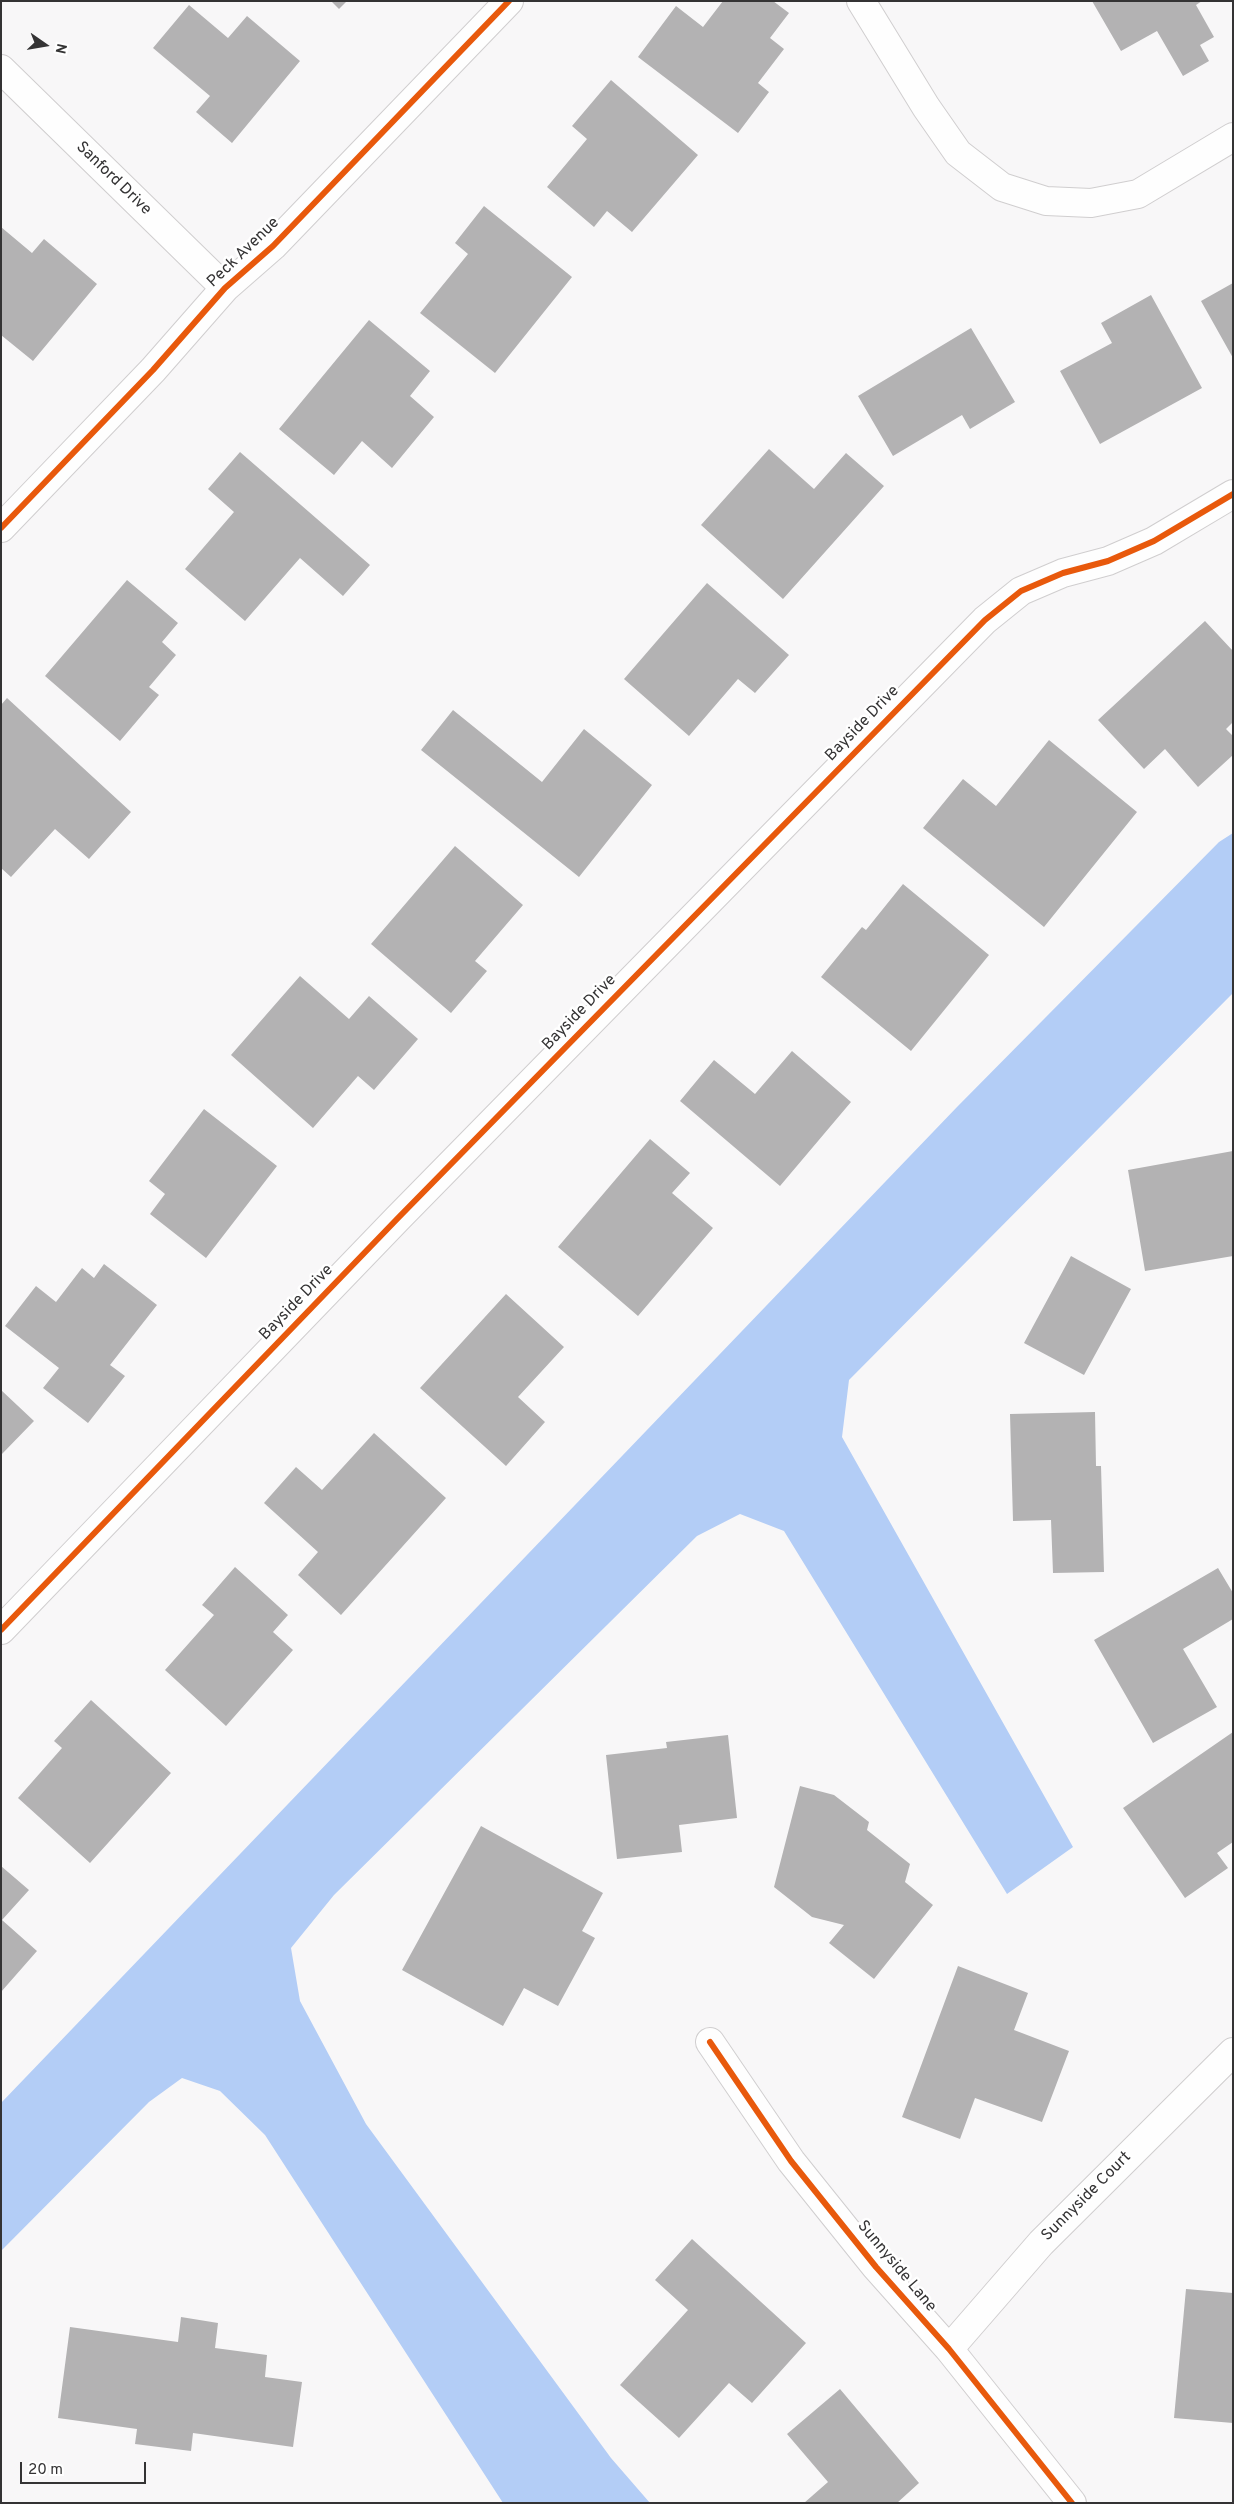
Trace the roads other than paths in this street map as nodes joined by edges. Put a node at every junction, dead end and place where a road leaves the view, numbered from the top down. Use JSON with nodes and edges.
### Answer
{"nodes":[{"id":1,"x":509,"y":1,"type":"edge"},
{"id":2,"x":861,"y":1,"type":"edge"},
{"id":3,"x":1,"y":69,"type":"edge"},
{"id":4,"x":1233,"y":137,"type":"edge"},
{"id":5,"x":225,"y":288,"type":"junction"},
{"id":6,"x":1233,"y":494,"type":"edge"},
{"id":7,"x":1,"y":528,"type":"edge"},
{"id":8,"x":1,"y":1630,"type":"edge"},
{"id":9,"x":710,"y":2042,"type":"dead end"},
{"id":10,"x":1233,"y":2052,"type":"edge"},
{"id":11,"x":949,"y":2349,"type":"junction"},
{"id":12,"x":1072,"y":2503,"type":"edge"}],
"edges":[{"from":1,"to":5,"type":"street","name":"Peck Avenue"},
{"from":2,"to":4,"type":"street"},
{"from":3,"to":5,"type":"street","name":"Sanford Drive"},
{"from":5,"to":7,"type":"street","name":"Peck Avenue"},
{"from":6,"to":8,"type":"street","name":"Bayside Drive"},
{"from":9,"to":11,"type":"street","name":"Sunnyside Lane"},
{"from":10,"to":11,"type":"street","name":"Sunnyside Court"},
{"from":11,"to":12,"type":"street","name":"Sunnyside Lane"}]}
